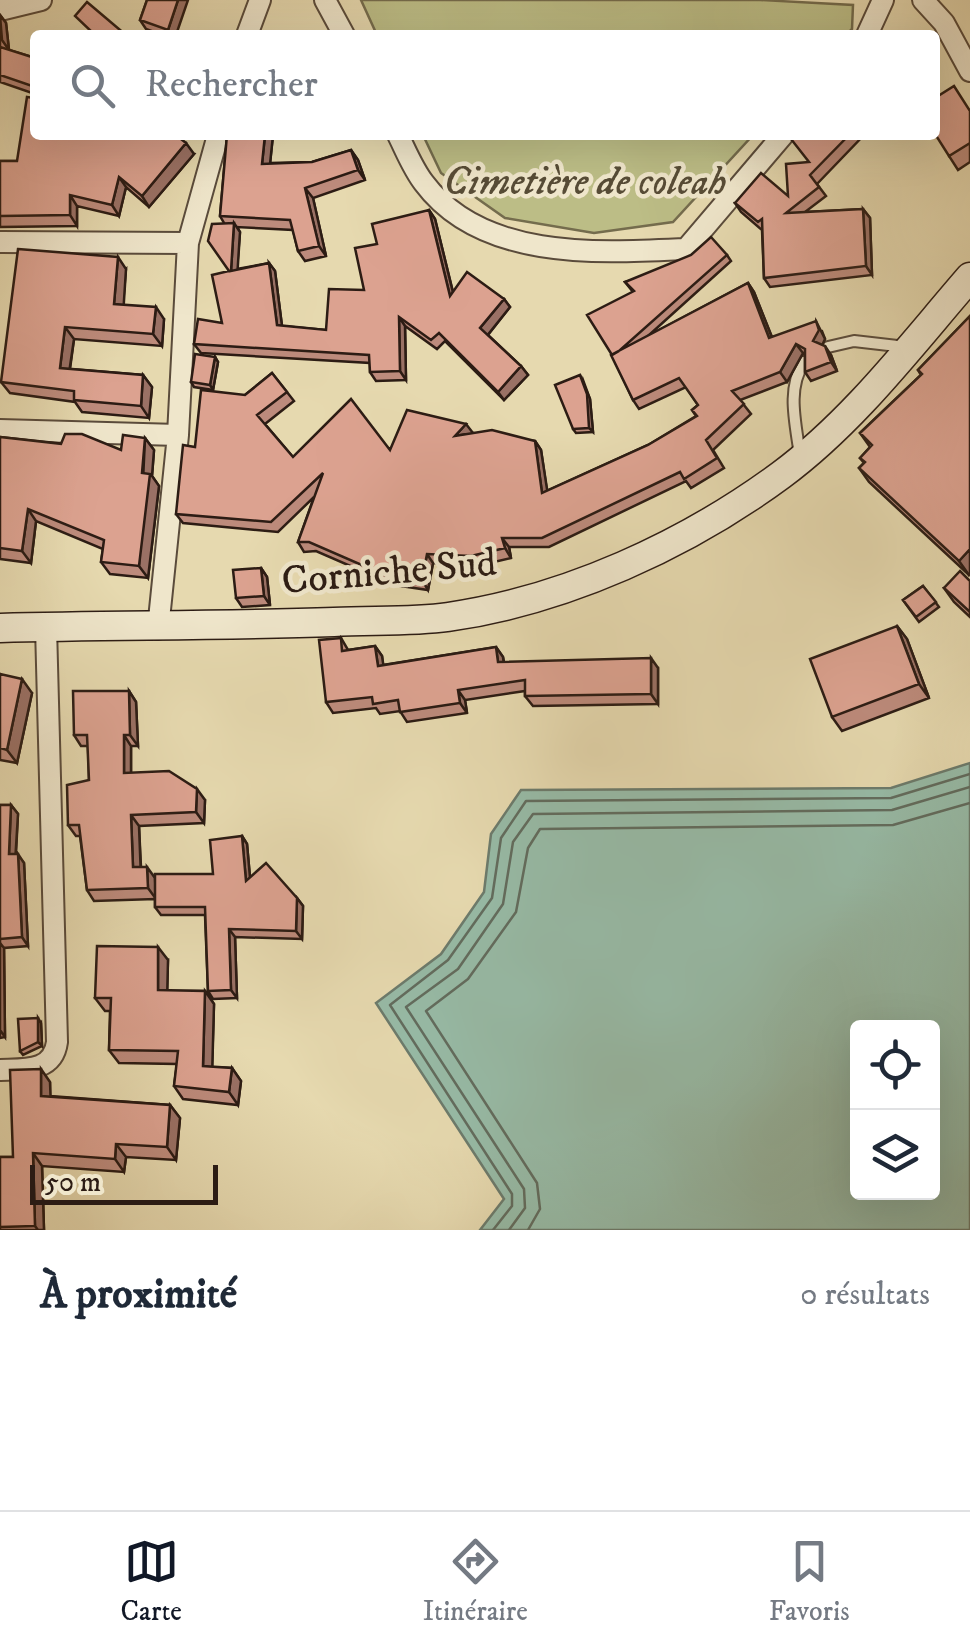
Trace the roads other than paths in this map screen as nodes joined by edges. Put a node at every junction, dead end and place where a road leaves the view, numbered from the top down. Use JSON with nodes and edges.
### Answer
{"nodes":[{"id":1,"x":41,"y":0,"type":"edge"},
{"id":2,"x":260,"y":0,"type":"edge"},
{"id":3,"x":324,"y":0,"type":"edge"},
{"id":4,"x":883,"y":0,"type":"edge"},
{"id":5,"x":923,"y":0,"type":"edge"},
{"id":6,"x":0,"y":10,"type":"edge"},
{"id":7,"x":249,"y":30,"type":"edge"},
{"id":8,"x":341,"y":30,"type":"edge"},
{"id":9,"x":869,"y":30,"type":"edge"},
{"id":10,"x":970,"y":70,"type":"edge"},
{"id":11,"x":217,"y":140,"type":"edge"},
{"id":12,"x":401,"y":140,"type":"edge"},
{"id":13,"x":779,"y":140,"type":"edge"},
{"id":14,"x":0,"y":242,"type":"edge"},
{"id":15,"x":188,"y":243,"type":"junction"},
{"id":16,"x":970,"y":277,"type":"edge"},
{"id":17,"x":828,"y":347,"type":"edge"},
{"id":18,"x":910,"y":347,"type":"junction"},
{"id":19,"x":804,"y":362,"type":"edge"},
{"id":20,"x":0,"y":430,"type":"edge"},
{"id":21,"x":178,"y":435,"type":"junction"},
{"id":22,"x":800,"y":457,"type":"junction"},
{"id":23,"x":46,"y":627,"type":"junction"},
{"id":24,"x":0,"y":628,"type":"edge"},
{"id":25,"x":158,"y":629,"type":"junction"},
{"id":26,"x":0,"y":1070,"type":"edge"}],
"edges":[{"from":1,"to":6,"type":"street"},
{"from":2,"to":7,"type":"street"},
{"from":3,"to":8,"type":"street"},
{"from":4,"to":9,"type":"street"},
{"from":5,"to":10,"type":"street"},
{"from":11,"to":15,"type":"street"},
{"from":12,"to":13,"type":"street"},
{"from":14,"to":15,"type":"street"},
{"from":15,"to":21,"type":"street"},
{"from":16,"to":18,"type":"main road","name":"Corniche Sud"},
{"from":17,"to":18,"type":"lane"},
{"from":18,"to":22,"type":"main road","name":"Corniche Sud"},
{"from":19,"to":22,"type":"lane"},
{"from":20,"to":21,"type":"street"},
{"from":21,"to":25,"type":"street"},
{"from":22,"to":25,"type":"main road","name":"Corniche Sud"},
{"from":23,"to":24,"type":"main road","name":"Corniche Sud"},
{"from":23,"to":25,"type":"main road","name":"Corniche Sud"},
{"from":23,"to":26,"type":"street"}]}
